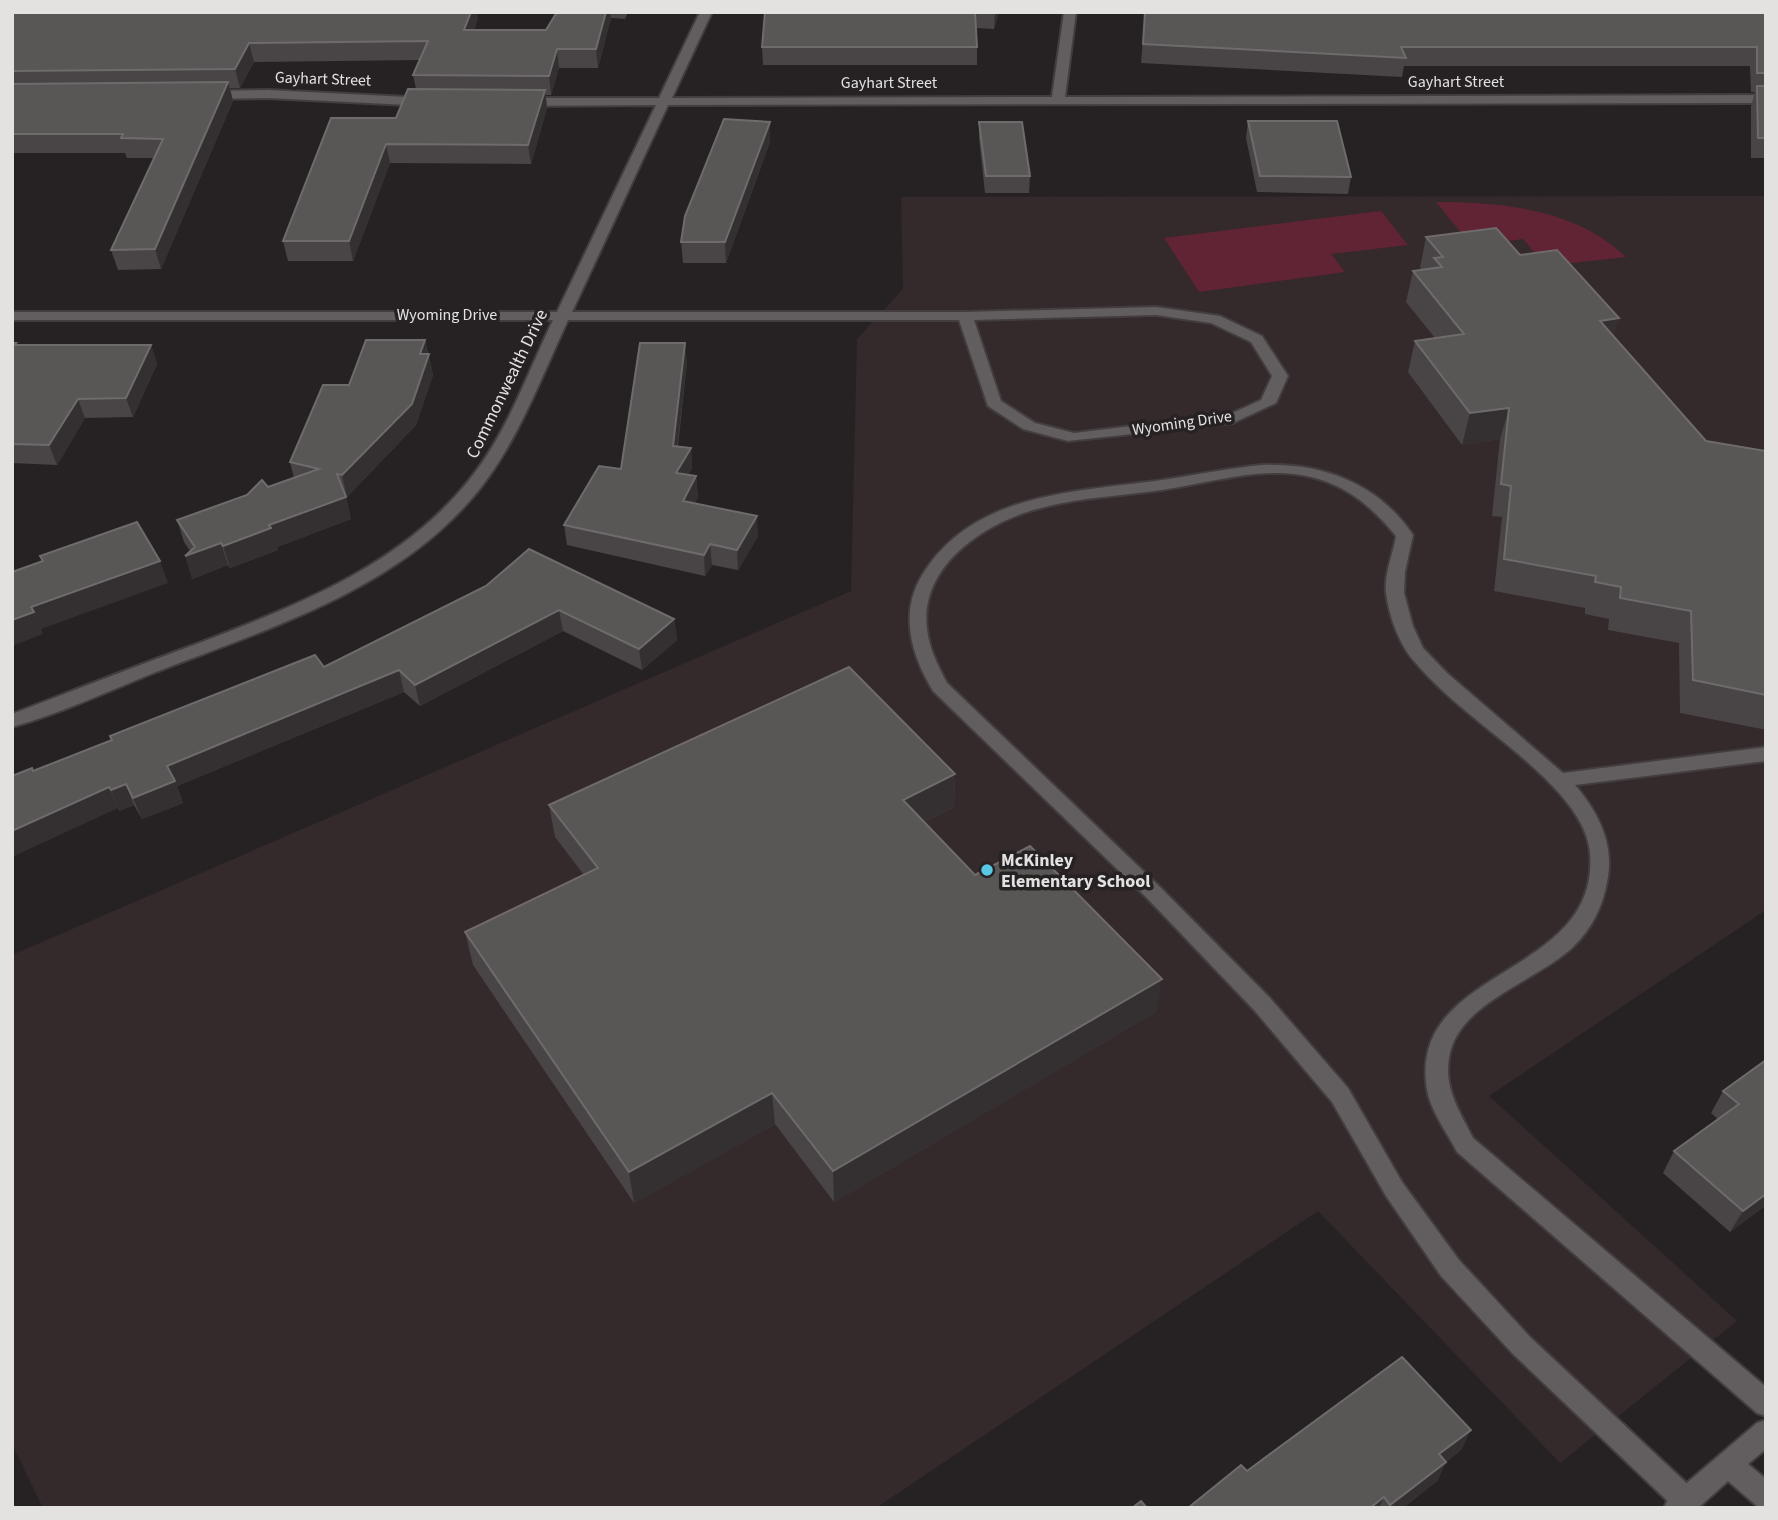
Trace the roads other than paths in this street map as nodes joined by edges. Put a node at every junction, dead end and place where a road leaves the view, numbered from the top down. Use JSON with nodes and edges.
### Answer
{"nodes":[{"id":1,"x":706,"y":12,"type":"edge"},
{"id":2,"x":1070,"y":12,"type":"edge"},
{"id":3,"x":187,"y":95,"type":"edge"},
{"id":4,"x":1766,"y":99,"type":"edge"},
{"id":5,"x":1058,"y":100,"type":"junction"},
{"id":6,"x":448,"y":102,"type":"edge"},
{"id":7,"x":503,"y":102,"type":"edge"},
{"id":8,"x":665,"y":102,"type":"junction"},
{"id":9,"x":562,"y":315,"type":"junction"},
{"id":10,"x":12,"y":316,"type":"edge"},
{"id":11,"x":965,"y":316,"type":"junction"},
{"id":12,"x":12,"y":721,"type":"edge"},
{"id":13,"x":1766,"y":754,"type":"edge"},
{"id":14,"x":1561,"y":780,"type":"junction"},
{"id":15,"x":1766,"y":1404,"type":"edge"},
{"id":16,"x":1766,"y":1432,"type":"edge"},
{"id":17,"x":1728,"y":1464,"type":"junction"},
{"id":18,"x":1766,"y":1497,"type":"edge"},
{"id":19,"x":1681,"y":1504,"type":"edge"}],
"edges":[{"from":1,"to":8,"type":"street","name":"Commonwealth Drive"},
{"from":2,"to":5,"type":"street"},
{"from":3,"to":6,"type":"street","name":"Gayhart Street"},
{"from":4,"to":5,"type":"street","name":"Gayhart Street"},
{"from":5,"to":8,"type":"street","name":"Gayhart Street"},
{"from":7,"to":8,"type":"street","name":"Gayhart Street"},
{"from":8,"to":9,"type":"street","name":"Commonwealth Drive"},
{"from":9,"to":10,"type":"street","name":"Wyoming Drive"},
{"from":9,"to":11,"type":"street","name":"Wyoming Drive"},
{"from":9,"to":12,"type":"street","name":"Commonwealth Drive"},
{"from":11,"to":11,"type":"street","name":"Wyoming Drive"},
{"from":13,"to":14,"type":"street"},
{"from":14,"to":15,"type":"street"},
{"from":14,"to":19,"type":"street"},
{"from":16,"to":17,"type":"street"},
{"from":17,"to":18,"type":"street"},
{"from":17,"to":19,"type":"street"}]}
